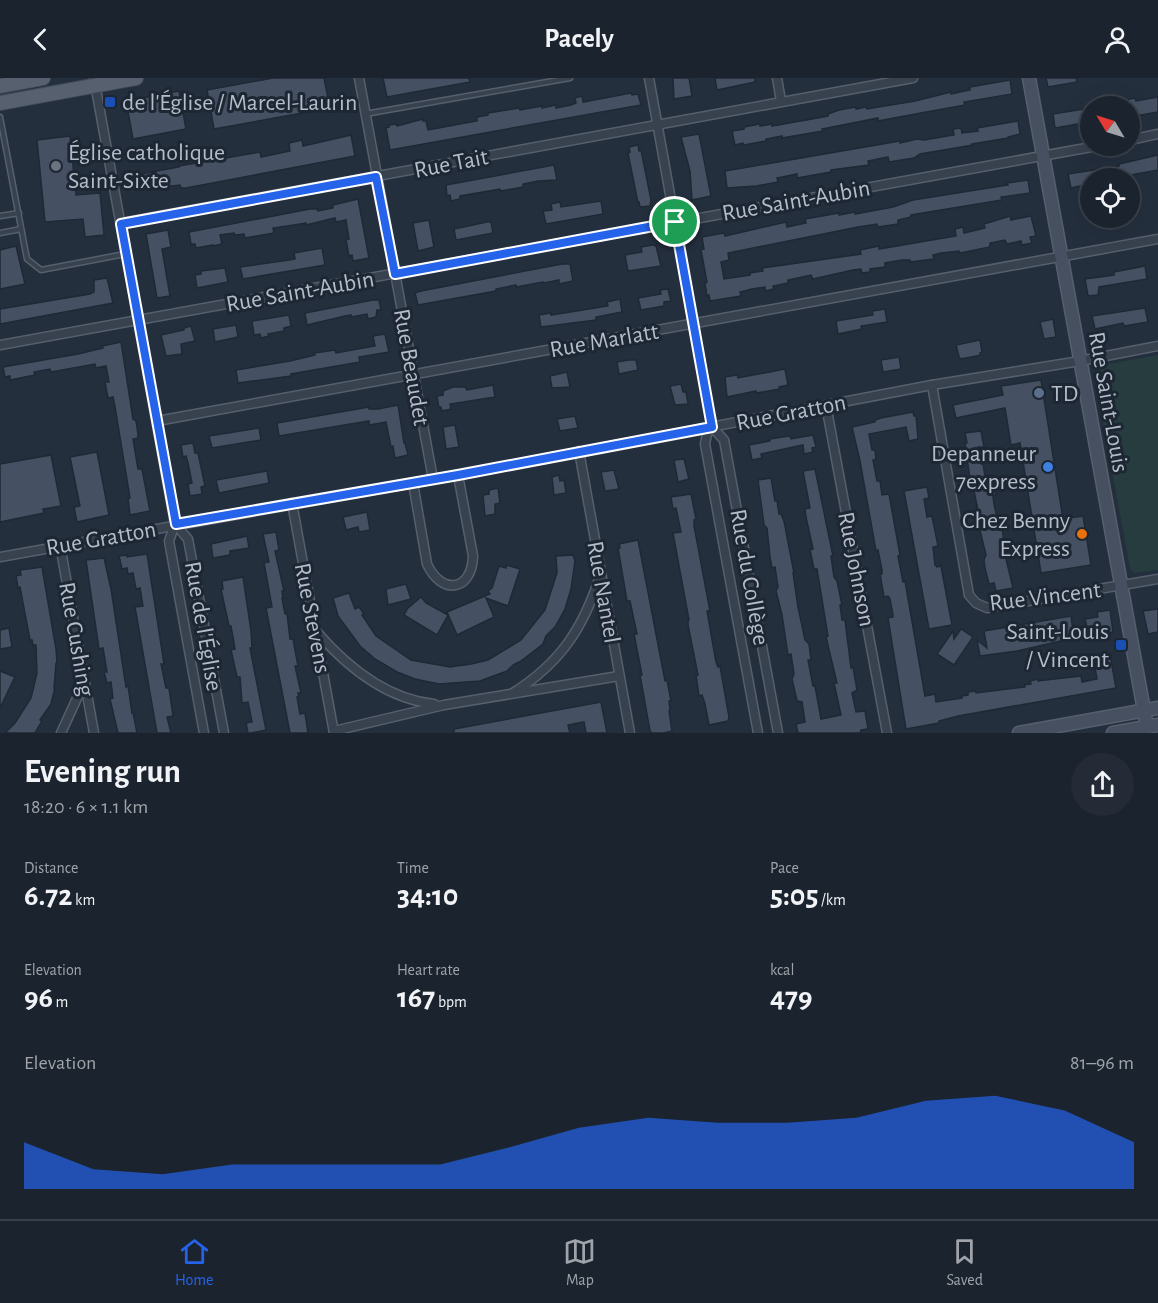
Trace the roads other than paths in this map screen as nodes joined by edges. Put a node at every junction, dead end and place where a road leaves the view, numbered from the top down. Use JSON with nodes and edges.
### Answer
{"nodes":[{"id":1,"x":43,"y":78,"type":"edge"},
{"id":2,"x":136,"y":78,"type":"edge"},
{"id":3,"x":358,"y":78,"type":"edge"},
{"id":4,"x":570,"y":78,"type":"edge"},
{"id":5,"x":649,"y":78,"type":"edge"},
{"id":6,"x":777,"y":78,"type":"edge"},
{"id":7,"x":913,"y":78,"type":"edge"},
{"id":8,"x":1029,"y":78,"type":"edge"},
{"id":9,"x":902,"y":79,"type":"edge"},
{"id":10,"x":95,"y":82,"type":"edge"},
{"id":11,"x":0,"y":86,"type":"edge"},
{"id":12,"x":781,"y":101,"type":"junction"},
{"id":13,"x":0,"y":103,"type":"edge"},
{"id":14,"x":365,"y":114,"type":"junction"},
{"id":15,"x":0,"y":117,"type":"edge"},
{"id":16,"x":657,"y":124,"type":"junction"},
{"id":17,"x":1158,"y":134,"type":"edge"},
{"id":18,"x":1140,"y":138,"type":"edge"},
{"id":19,"x":1080,"y":149,"type":"edge"},
{"id":20,"x":1043,"y":155,"type":"junction"},
{"id":21,"x":376,"y":177,"type":"junction"},
{"id":22,"x":19,"y":213,"type":"junction"},
{"id":23,"x":0,"y":216,"type":"edge"},
{"id":24,"x":675,"y":222,"type":"junction"},
{"id":25,"x":121,"y":224,"type":"junction"},
{"id":26,"x":21,"y":229,"type":"junction"},
{"id":27,"x":0,"y":233,"type":"edge"},
{"id":28,"x":1158,"y":239,"type":"edge"},
{"id":29,"x":126,"y":254,"type":"junction"},
{"id":30,"x":1062,"y":257,"type":"junction"},
{"id":31,"x":395,"y":274,"type":"junction"},
{"id":32,"x":138,"y":321,"type":"junction"},
{"id":33,"x":693,"y":324,"type":"junction"},
{"id":34,"x":0,"y":345,"type":"edge"},
{"id":35,"x":1158,"y":346,"type":"edge"},
{"id":36,"x":1080,"y":361,"type":"junction"},
{"id":37,"x":412,"y":374,"type":"junction"},
{"id":38,"x":932,"y":385,"type":"junction"},
{"id":39,"x":826,"y":405,"type":"junction"},
{"id":40,"x":157,"y":421,"type":"junction"},
{"id":41,"x":712,"y":427,"type":"junction"},
{"id":42,"x":579,"y":451,"type":"junction"},
{"id":43,"x":458,"y":475,"type":"junction"},
{"id":44,"x":432,"y":479,"type":"junction"},
{"id":45,"x":413,"y":483,"type":"junction"},
{"id":46,"x":291,"y":503,"type":"junction"},
{"id":47,"x":176,"y":524,"type":"junction"},
{"id":48,"x":60,"y":545,"type":"junction"},
{"id":49,"x":0,"y":556,"type":"edge"},
{"id":50,"x":600,"y":574,"type":"junction"},
{"id":51,"x":1158,"y":579,"type":"edge"},
{"id":52,"x":1121,"y":586,"type":"junction"},
{"id":53,"x":315,"y":631,"type":"junction"},
{"id":54,"x":619,"y":676,"type":"junction"},
{"id":55,"x":84,"y":683,"type":"junction"},
{"id":56,"x":510,"y":695,"type":"junction"},
{"id":57,"x":444,"y":705,"type":"junction"},
{"id":58,"x":1158,"y":708,"type":"edge"},
{"id":59,"x":1144,"y":710,"type":"junction"},
{"id":60,"x":1151,"y":728,"type":"edge"},
{"id":61,"x":334,"y":732,"type":"edge"},
{"id":62,"x":61,"y":733,"type":"edge"},
{"id":63,"x":94,"y":733,"type":"edge"},
{"id":64,"x":204,"y":733,"type":"edge"},
{"id":65,"x":224,"y":733,"type":"edge"},
{"id":66,"x":630,"y":733,"type":"edge"},
{"id":67,"x":758,"y":733,"type":"edge"},
{"id":68,"x":778,"y":733,"type":"edge"},
{"id":69,"x":887,"y":733,"type":"edge"},
{"id":70,"x":1019,"y":733,"type":"edge"},
{"id":71,"x":1113,"y":733,"type":"edge"}],
"edges":[{"from":1,"to":11,"type":"main road"},
{"from":2,"to":10,"type":"main road"},
{"from":3,"to":14,"type":"street","name":"Rue Beaudet"},
{"from":4,"to":14,"type":"lane"},
{"from":5,"to":16,"type":"street","name":"Rue du Collège"},
{"from":6,"to":12,"type":"street"},
{"from":7,"to":9,"type":"street","name":"Rue Tait"},
{"from":8,"to":20,"type":"street","name":"Rue Saint-Louis"},
{"from":9,"to":12,"type":"street","name":"Rue Tait"},
{"from":10,"to":13,"type":"main road"},
{"from":10,"to":25,"type":"street","name":"Rue de l'Église"},
{"from":12,"to":16,"type":"street","name":"Rue Tait"},
{"from":14,"to":21,"type":"street","name":"Rue Beaudet"},
{"from":15,"to":22,"type":"lane"},
{"from":16,"to":21,"type":"street","name":"Rue Tait"},
{"from":16,"to":24,"type":"street","name":"Rue du Collège"},
{"from":17,"to":18,"type":"street"},
{"from":19,"to":20,"type":"street","name":"Rue Saint-Aubin"},
{"from":20,"to":24,"type":"street","name":"Rue Saint-Aubin"},
{"from":20,"to":30,"type":"street","name":"Rue Saint-Louis"},
{"from":21,"to":25,"type":"street","name":"Rue Tait"},
{"from":21,"to":31,"type":"street","name":"Rue Beaudet"},
{"from":22,"to":23,"type":"lane"},
{"from":22,"to":26,"type":"lane"},
{"from":24,"to":31,"type":"street","name":"Rue Saint-Aubin"},
{"from":24,"to":33,"type":"street","name":"Rue du Collège"},
{"from":25,"to":29,"type":"street","name":"Rue de l'Église"},
{"from":26,"to":27,"type":"lane"},
{"from":26,"to":29,"type":"lane"},
{"from":28,"to":30,"type":"street","name":"Rue Marlatt"},
{"from":29,"to":32,"type":"street","name":"Rue de l'Église"},
{"from":30,"to":33,"type":"street","name":"Rue Marlatt"},
{"from":30,"to":36,"type":"street","name":"Rue Saint-Louis"},
{"from":31,"to":32,"type":"street","name":"Rue Saint-Aubin"},
{"from":31,"to":37,"type":"street","name":"Rue Beaudet"},
{"from":32,"to":34,"type":"street","name":"Rue Saint-Aubin"},
{"from":32,"to":40,"type":"street","name":"Rue de l'Église"},
{"from":33,"to":37,"type":"street","name":"Rue Marlatt"},
{"from":33,"to":41,"type":"street","name":"Rue du Collège"},
{"from":35,"to":36,"type":"street","name":"Rue Gratton"},
{"from":36,"to":38,"type":"street","name":"Rue Gratton"},
{"from":36,"to":52,"type":"street","name":"Rue Saint-Louis"},
{"from":37,"to":40,"type":"street","name":"Rue Marlatt"},
{"from":37,"to":44,"type":"street","name":"Rue Beaudet"},
{"from":38,"to":39,"type":"street","name":"Rue Gratton"},
{"from":38,"to":52,"type":"street","name":"Rue Vincent"},
{"from":39,"to":41,"type":"street","name":"Rue Gratton"},
{"from":39,"to":69,"type":"street","name":"Rue Johnson"},
{"from":40,"to":47,"type":"street","name":"Rue de l'Église"},
{"from":41,"to":42,"type":"street","name":"Rue Gratton"},
{"from":41,"to":67,"type":"street","name":"Rue du Collège"},
{"from":41,"to":68,"type":"street","name":"Rue du Collège"},
{"from":42,"to":43,"type":"street","name":"Rue Gratton"},
{"from":42,"to":50,"type":"street","name":"Rue Nantel"},
{"from":43,"to":44,"type":"street","name":"Rue Gratton"},
{"from":43,"to":45,"type":"street"},
{"from":44,"to":45,"type":"street","name":"Rue Gratton"},
{"from":45,"to":46,"type":"street","name":"Rue Gratton"},
{"from":46,"to":47,"type":"street","name":"Rue Gratton"},
{"from":46,"to":53,"type":"street","name":"Rue Stevens"},
{"from":47,"to":48,"type":"street","name":"Rue Gratton"},
{"from":47,"to":64,"type":"street","name":"Rue de l'Église"},
{"from":47,"to":65,"type":"street","name":"Rue de l'Église"},
{"from":48,"to":49,"type":"street","name":"Rue Gratton"},
{"from":48,"to":55,"type":"street","name":"Rue Cushing"},
{"from":50,"to":54,"type":"street","name":"Rue Nantel"},
{"from":50,"to":56,"type":"street"},
{"from":51,"to":52,"type":"street","name":"Rue Vincent"},
{"from":52,"to":59,"type":"street","name":"Rue Saint-Louis"},
{"from":53,"to":57,"type":"street"},
{"from":53,"to":61,"type":"street","name":"Rue Stevens"},
{"from":54,"to":56,"type":"street"},
{"from":54,"to":66,"type":"street","name":"Rue Nantel"},
{"from":55,"to":62,"type":"street"},
{"from":55,"to":63,"type":"street","name":"Rue Cushing"},
{"from":56,"to":57,"type":"street"},
{"from":57,"to":61,"type":"street"},
{"from":58,"to":59,"type":"street"},
{"from":59,"to":60,"type":"street","name":"Rue Saint-Louis"},
{"from":59,"to":70,"type":"street"},
{"from":60,"to":71,"type":"street"}]}
